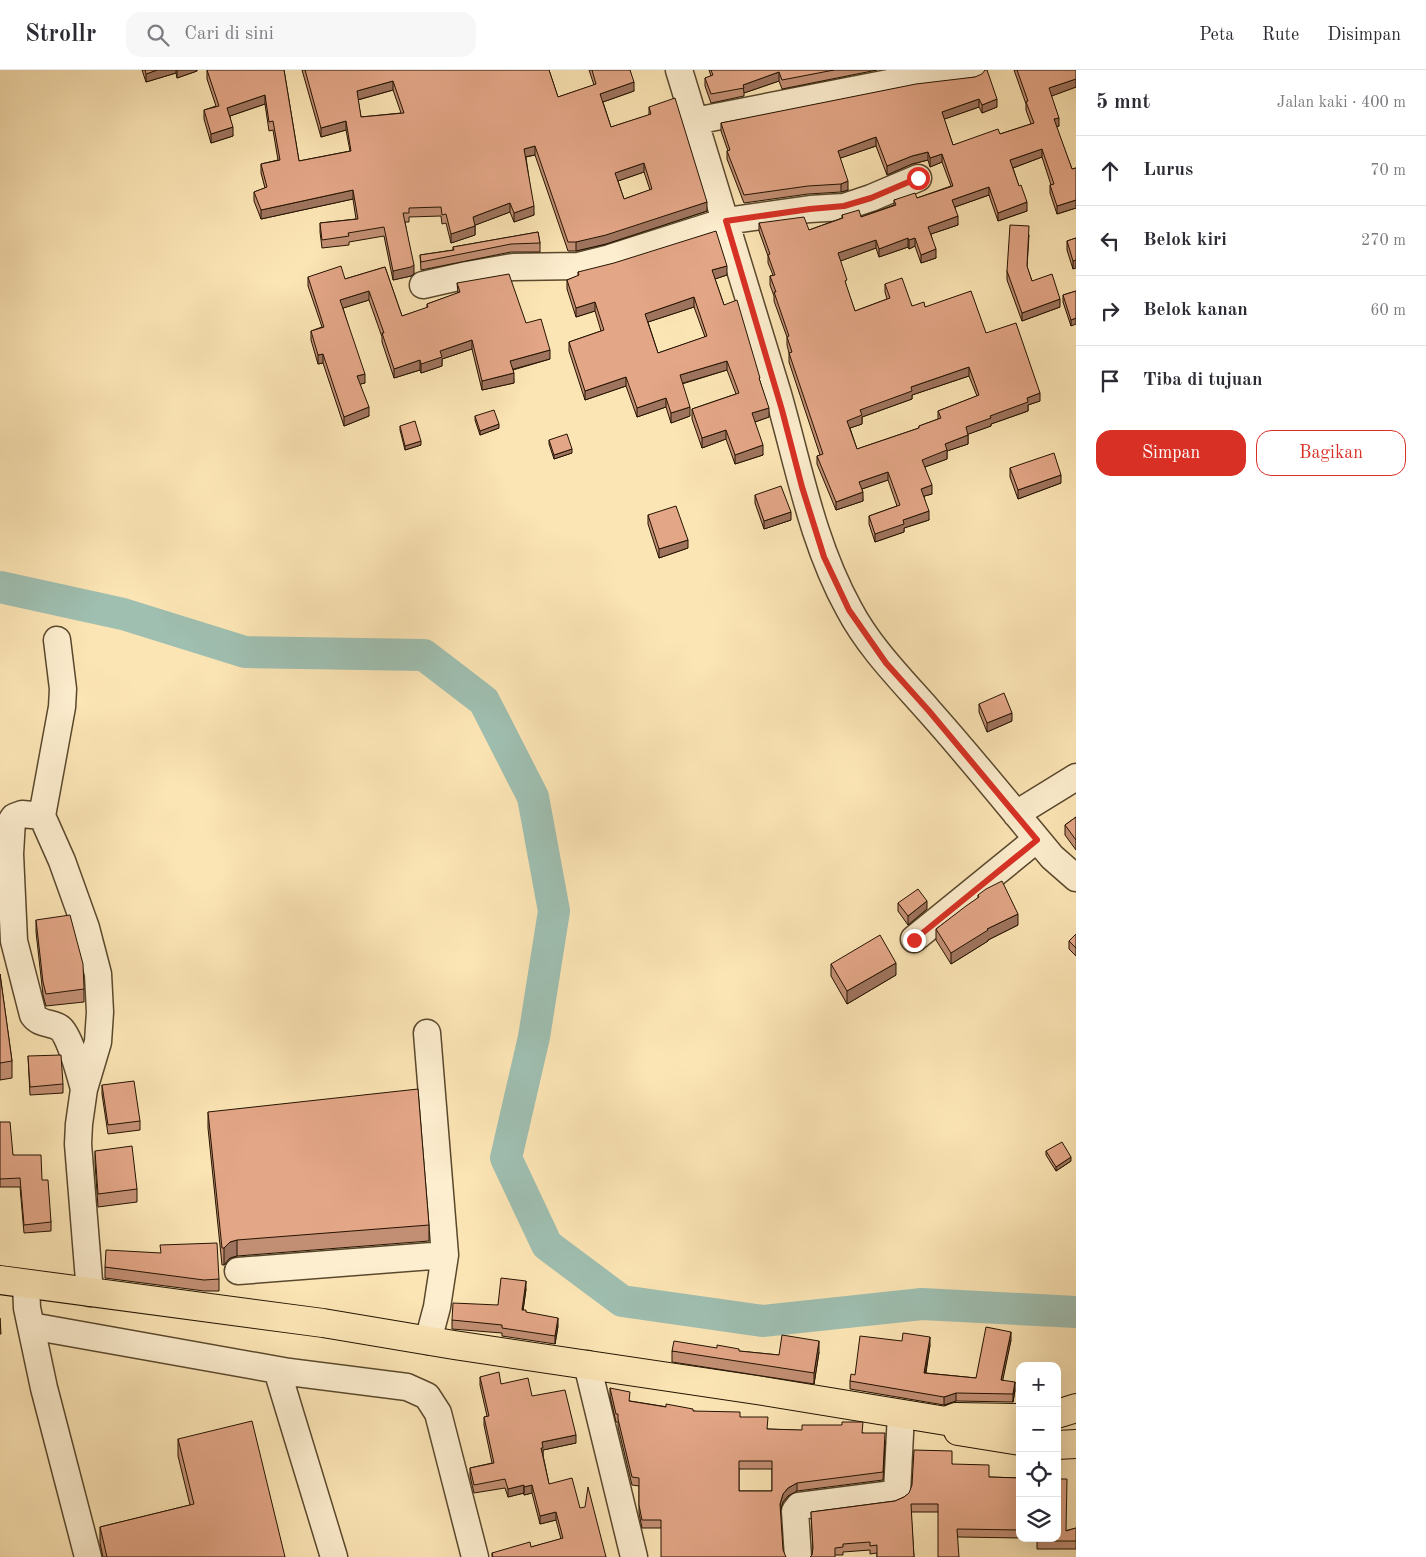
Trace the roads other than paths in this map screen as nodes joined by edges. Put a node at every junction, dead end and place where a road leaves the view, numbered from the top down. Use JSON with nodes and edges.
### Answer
{"nodes":[{"id":1,"x":679,"y":70,"type":"edge"},
{"id":2,"x":973,"y":70,"type":"edge"},
{"id":3,"x":695,"y":121,"type":"junction"},
{"id":4,"x":918,"y":178,"type":"dead end"},
{"id":5,"x":726,"y":221,"type":"junction"},
{"id":6,"x":423,"y":285,"type":"dead end"},
{"id":7,"x":57,"y":640,"type":"dead end"},
{"id":8,"x":1076,"y":777,"type":"edge"},
{"id":9,"x":1016,"y":814,"type":"junction"},
{"id":10,"x":42,"y":816,"type":"junction"},
{"id":11,"x":1037,"y":840,"type":"junction"},
{"id":12,"x":1076,"y":878,"type":"edge"},
{"id":13,"x":914,"y":940,"type":"dead end"},
{"id":14,"x":427,"y":1033,"type":"dead end"},
{"id":15,"x":84,"y":1090,"type":"junction"},
{"id":16,"x":445,"y":1254,"type":"junction"},
{"id":17,"x":238,"y":1272,"type":"dead end"},
{"id":18,"x":13,"y":1282,"type":"edge"},
{"id":19,"x":90,"y":1293,"type":"junction"},
{"id":20,"x":31,"y":1326,"type":"junction"},
{"id":21,"x":428,"y":1341,"type":"junction"},
{"id":22,"x":587,"y":1364,"type":"junction"},
{"id":23,"x":276,"y":1370,"type":"junction"},
{"id":24,"x":1076,"y":1408,"type":"edge"},
{"id":25,"x":1061,"y":1413,"type":"edge"},
{"id":26,"x":901,"y":1414,"type":"junction"},
{"id":27,"x":1016,"y":1418,"type":"edge"},
{"id":28,"x":946,"y":1422,"type":"junction"},
{"id":29,"x":1016,"y":1440,"type":"edge"},
{"id":30,"x":1076,"y":1444,"type":"edge"},
{"id":31,"x":1061,"y":1445,"type":"edge"},
{"id":32,"x":88,"y":1557,"type":"edge"},
{"id":33,"x":334,"y":1557,"type":"edge"},
{"id":34,"x":475,"y":1557,"type":"edge"},
{"id":35,"x":634,"y":1557,"type":"edge"},
{"id":36,"x":798,"y":1557,"type":"edge"}],
"edges":[{"from":1,"to":3,"type":"street"},
{"from":2,"to":3,"type":"street"},
{"from":3,"to":5,"type":"street"},
{"from":4,"to":5,"type":"street"},
{"from":5,"to":6,"type":"street"},
{"from":5,"to":9,"type":"street"},
{"from":7,"to":10,"type":"street"},
{"from":8,"to":9,"type":"street"},
{"from":9,"to":11,"type":"street"},
{"from":10,"to":15,"type":"street"},
{"from":10,"to":15,"type":"street"},
{"from":11,"to":12,"type":"street"},
{"from":11,"to":13,"type":"street"},
{"from":14,"to":16,"type":"street"},
{"from":15,"to":19,"type":"street"},
{"from":16,"to":17,"type":"street"},
{"from":16,"to":21,"type":"street"},
{"from":18,"to":19,"type":"highway"},
{"from":18,"to":20,"type":"street"},
{"from":19,"to":21,"type":"highway"},
{"from":20,"to":23,"type":"street"},
{"from":20,"to":32,"type":"street"},
{"from":21,"to":22,"type":"highway"},
{"from":22,"to":26,"type":"highway"},
{"from":22,"to":35,"type":"street"},
{"from":23,"to":33,"type":"street"},
{"from":23,"to":34,"type":"street"},
{"from":24,"to":25,"type":"highway"},
{"from":26,"to":28,"type":"highway"},
{"from":26,"to":36,"type":"street"},
{"from":27,"to":28,"type":"highway"},
{"from":28,"to":29,"type":"highway"},
{"from":30,"to":31,"type":"highway"}]}
